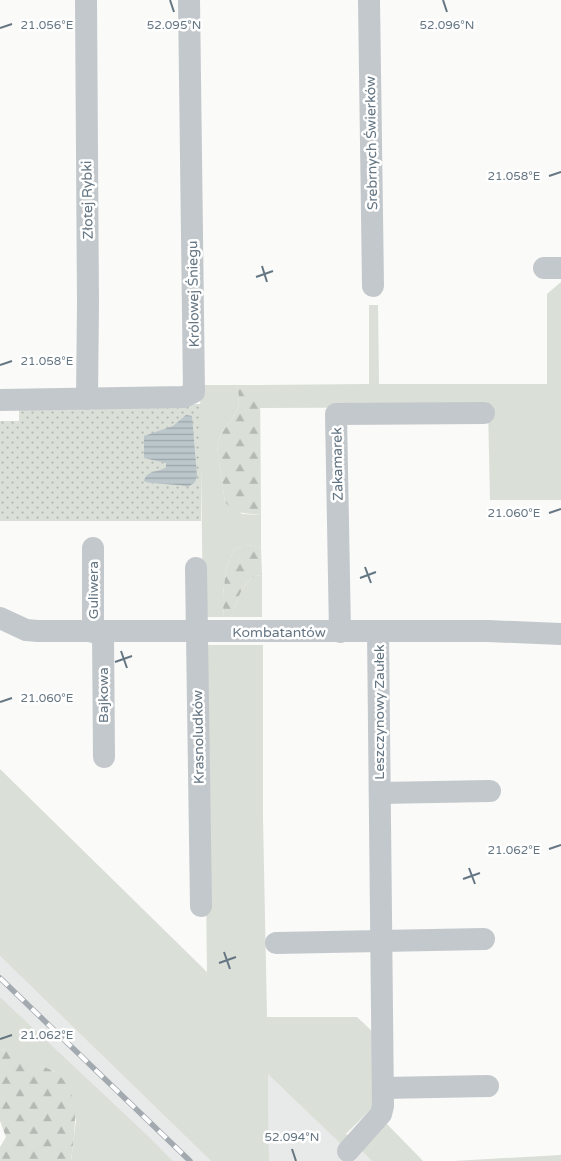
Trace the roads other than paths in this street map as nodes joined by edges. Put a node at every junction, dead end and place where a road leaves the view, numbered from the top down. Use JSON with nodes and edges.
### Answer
{"nodes":[{"id":1,"x":86,"y":0,"type":"edge"},
{"id":2,"x":189,"y":0,"type":"edge"},
{"id":3,"x":369,"y":0,"type":"edge"},
{"id":4,"x":373,"y":286,"type":"dead end"},
{"id":5,"x":87,"y":399,"type":"junction"},
{"id":6,"x":0,"y":400,"type":"edge"},
{"id":7,"x":484,"y":413,"type":"dead end"},
{"id":8,"x":93,"y":548,"type":"dead end"},
{"id":9,"x":196,"y":568,"type":"dead end"},
{"id":10,"x":0,"y":618,"type":"edge"},
{"id":11,"x":98,"y":632,"type":"junction"},
{"id":12,"x":197,"y":632,"type":"junction"},
{"id":13,"x":340,"y":632,"type":"junction"},
{"id":14,"x":378,"y":632,"type":"junction"},
{"id":15,"x":561,"y":634,"type":"edge"},
{"id":16,"x":104,"y":757,"type":"dead end"},
{"id":17,"x":490,"y":791,"type":"dead end"},
{"id":18,"x":380,"y":793,"type":"junction"},
{"id":19,"x":201,"y":906,"type":"dead end"},
{"id":20,"x":484,"y":939,"type":"dead end"},
{"id":21,"x":381,"y":941,"type":"junction"},
{"id":22,"x":276,"y":943,"type":"dead end"},
{"id":23,"x":488,"y":1086,"type":"dead end"},
{"id":24,"x":383,"y":1088,"type":"junction"},
{"id":25,"x":348,"y":1151,"type":"dead end"}],
"edges":[{"from":1,"to":5,"type":"street","name":"Złotej Rybki"},
{"from":2,"to":5,"type":"street","name":"Królowej Śniegu"},
{"from":3,"to":4,"type":"street","name":"Srebrnych Świerków"},
{"from":5,"to":6,"type":"street","name":"Królowej Śniegu"},
{"from":7,"to":13,"type":"street","name":"Zakamarek"},
{"from":8,"to":11,"type":"street","name":"Guliwera"},
{"from":9,"to":12,"type":"street","name":"Krasnoludków"},
{"from":10,"to":11,"type":"street","name":"Kombatantów"},
{"from":11,"to":12,"type":"street","name":"Kombatantów"},
{"from":11,"to":16,"type":"street","name":"Bajkowa"},
{"from":12,"to":13,"type":"street","name":"Kombatantów"},
{"from":12,"to":19,"type":"street","name":"Krasnoludków"},
{"from":13,"to":14,"type":"street","name":"Kombatantów"},
{"from":14,"to":15,"type":"street","name":"Kombatantów"},
{"from":14,"to":18,"type":"street","name":"Leszczynowy Zaułek"},
{"from":17,"to":18,"type":"street","name":"Leszczynowy Zaułek"},
{"from":18,"to":21,"type":"street","name":"Leszczynowy Zaułek"},
{"from":20,"to":21,"type":"street"},
{"from":21,"to":22,"type":"street"},
{"from":21,"to":24,"type":"street","name":"Leszczynowy Zaułek"},
{"from":23,"to":24,"type":"street"},
{"from":24,"to":25,"type":"street","name":"Leszczynowy Zaułek"}]}
